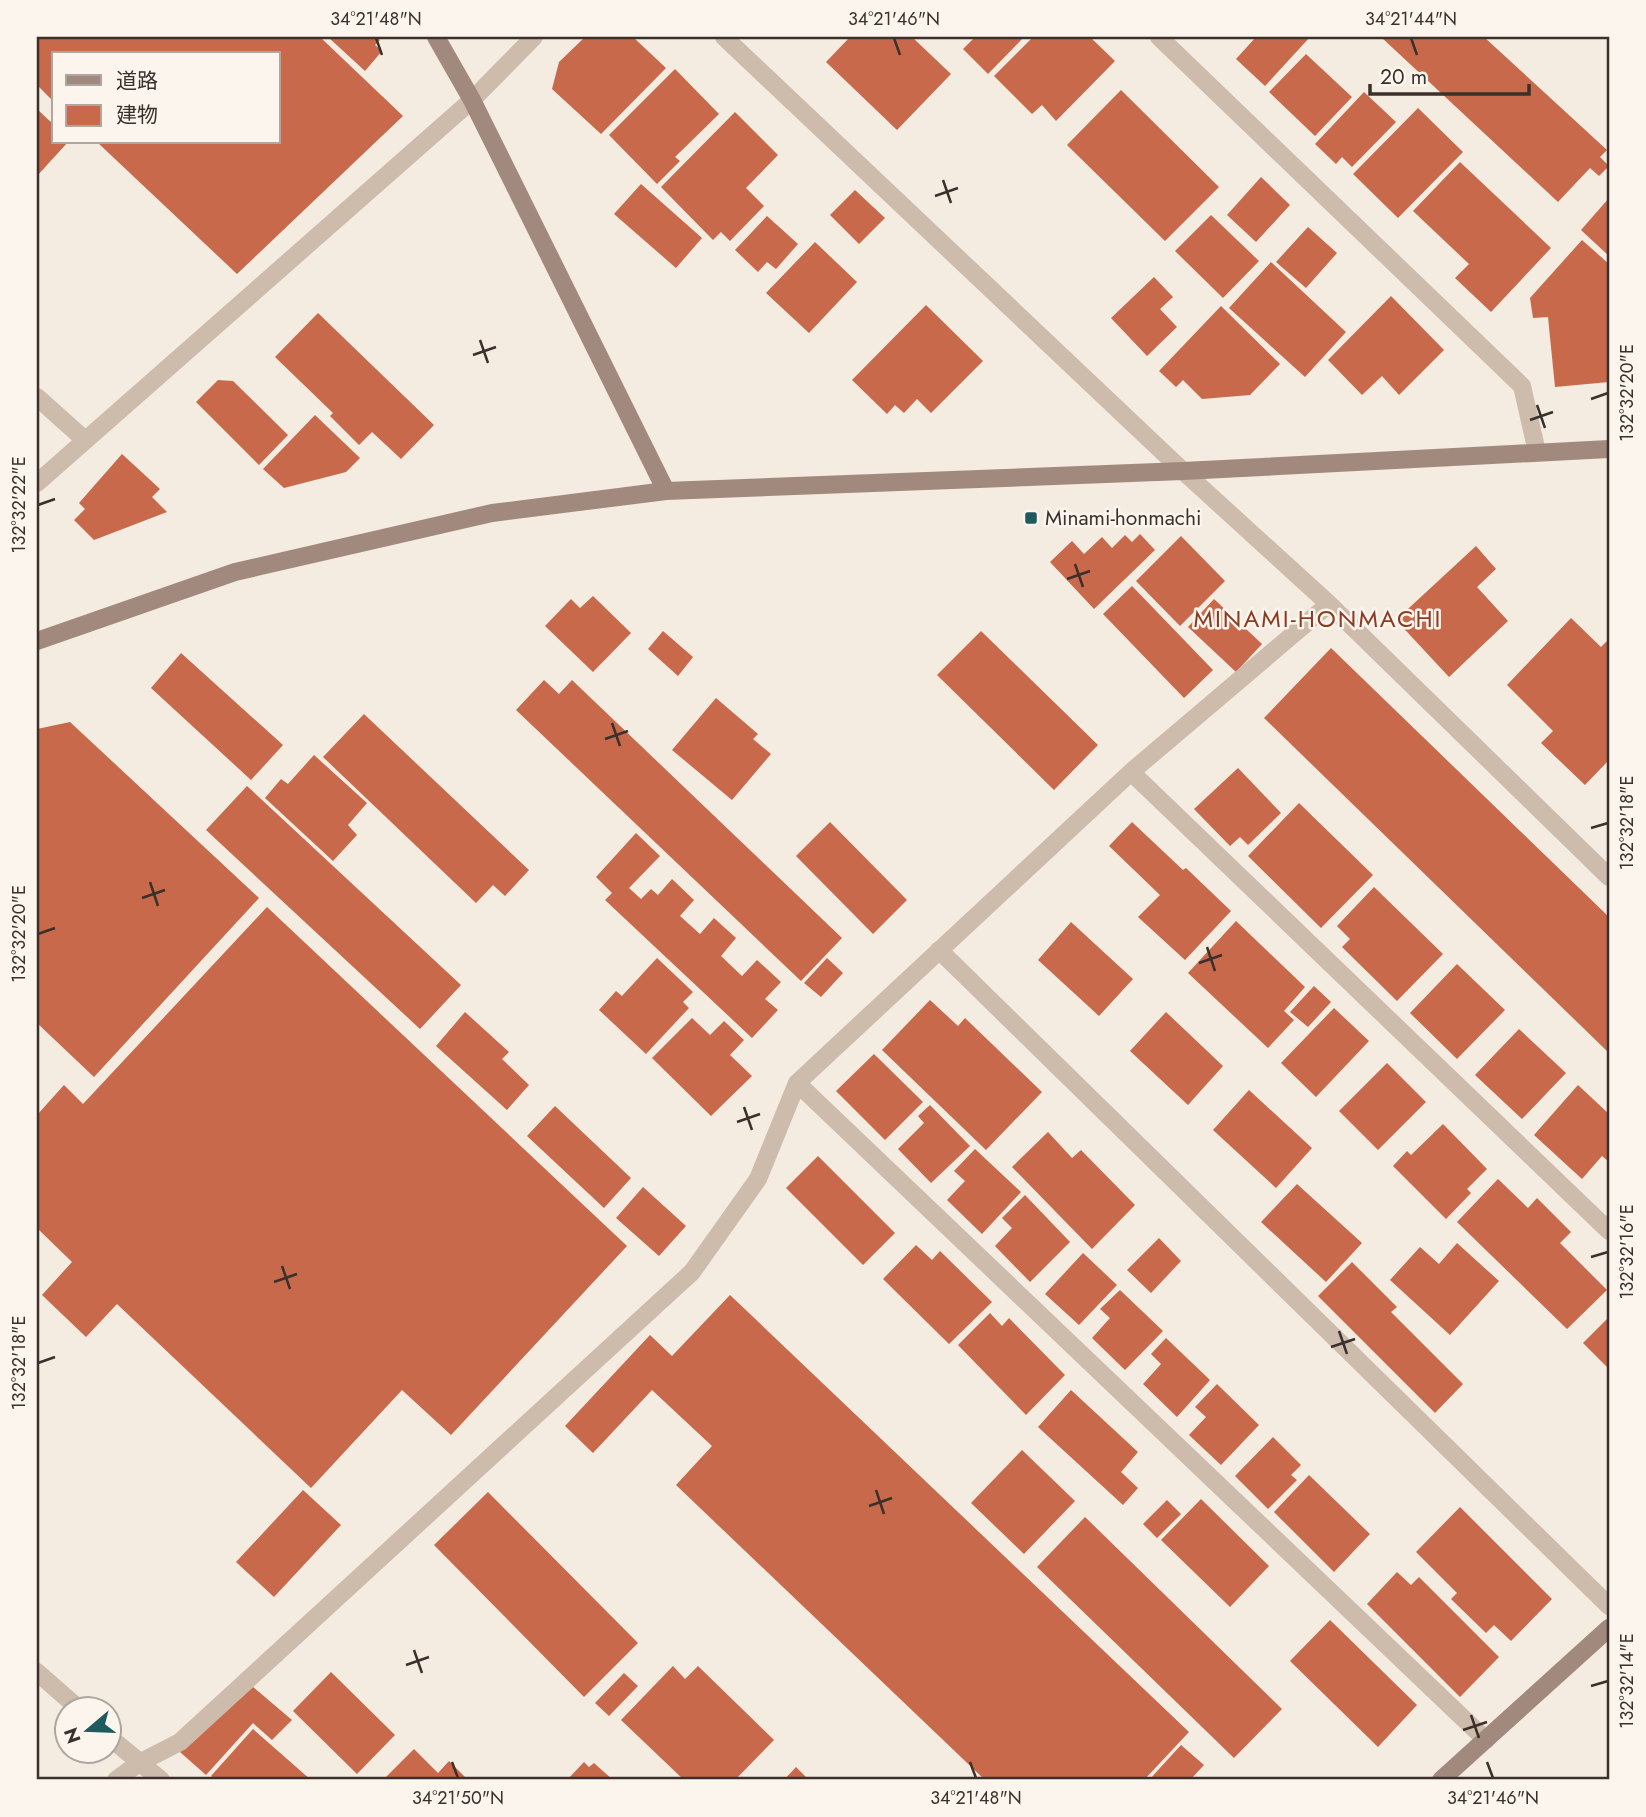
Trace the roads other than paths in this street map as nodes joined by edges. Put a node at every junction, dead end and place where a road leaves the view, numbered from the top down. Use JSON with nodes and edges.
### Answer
{"nodes":[{"id":1,"x":436,"y":37,"type":"edge"},
{"id":2,"x":534,"y":37,"type":"edge"},
{"id":3,"x":724,"y":37,"type":"edge"},
{"id":4,"x":1158,"y":37,"type":"edge"},
{"id":5,"x":472,"y":100,"type":"junction"},
{"id":6,"x":37,"y":397,"type":"edge"},
{"id":7,"x":85,"y":440,"type":"junction"},
{"id":8,"x":1609,"y":449,"type":"edge"},
{"id":9,"x":1537,"y":452,"type":"junction"},
{"id":10,"x":1183,"y":471,"type":"junction"},
{"id":11,"x":37,"y":483,"type":"edge"},
{"id":12,"x":666,"y":491,"type":"junction"},
{"id":13,"x":1329,"y":604,"type":"junction"},
{"id":14,"x":37,"y":640,"type":"edge"},
{"id":15,"x":1130,"y":772,"type":"junction"},
{"id":16,"x":1609,"y":877,"type":"edge"},
{"id":17,"x":939,"y":950,"type":"junction"},
{"id":18,"x":797,"y":1083,"type":"junction"},
{"id":19,"x":1609,"y":1231,"type":"edge"},
{"id":20,"x":1609,"y":1606,"type":"edge"},
{"id":21,"x":1609,"y":1628,"type":"edge"},
{"id":22,"x":37,"y":1672,"type":"edge"},
{"id":23,"x":61,"y":1694,"type":"edge"},
{"id":24,"x":1486,"y":1740,"type":"junction"},
{"id":25,"x":122,"y":1748,"type":"edge"},
{"id":26,"x":139,"y":1763,"type":"junction"},
{"id":27,"x":116,"y":1780,"type":"edge"},
{"id":28,"x":161,"y":1780,"type":"edge"},
{"id":29,"x":1441,"y":1780,"type":"edge"}],
"edges":[{"from":1,"to":5,"type":"street"},
{"from":2,"to":5,"type":"street"},
{"from":3,"to":10,"type":"street"},
{"from":4,"to":9,"type":"street"},
{"from":5,"to":7,"type":"street"},
{"from":5,"to":12,"type":"street"},
{"from":6,"to":7,"type":"street"},
{"from":7,"to":11,"type":"street"},
{"from":8,"to":9,"type":"street"},
{"from":9,"to":10,"type":"street"},
{"from":10,"to":12,"type":"street"},
{"from":10,"to":13,"type":"street"},
{"from":12,"to":14,"type":"street"},
{"from":13,"to":15,"type":"street"},
{"from":13,"to":16,"type":"street"},
{"from":15,"to":17,"type":"street"},
{"from":15,"to":19,"type":"street"},
{"from":17,"to":18,"type":"street"},
{"from":17,"to":20,"type":"street"},
{"from":18,"to":24,"type":"street"},
{"from":18,"to":26,"type":"street"},
{"from":21,"to":24,"type":"street"},
{"from":22,"to":23,"type":"street"},
{"from":24,"to":29,"type":"street"},
{"from":25,"to":26,"type":"street"},
{"from":26,"to":27,"type":"street"},
{"from":26,"to":28,"type":"street"}]}
